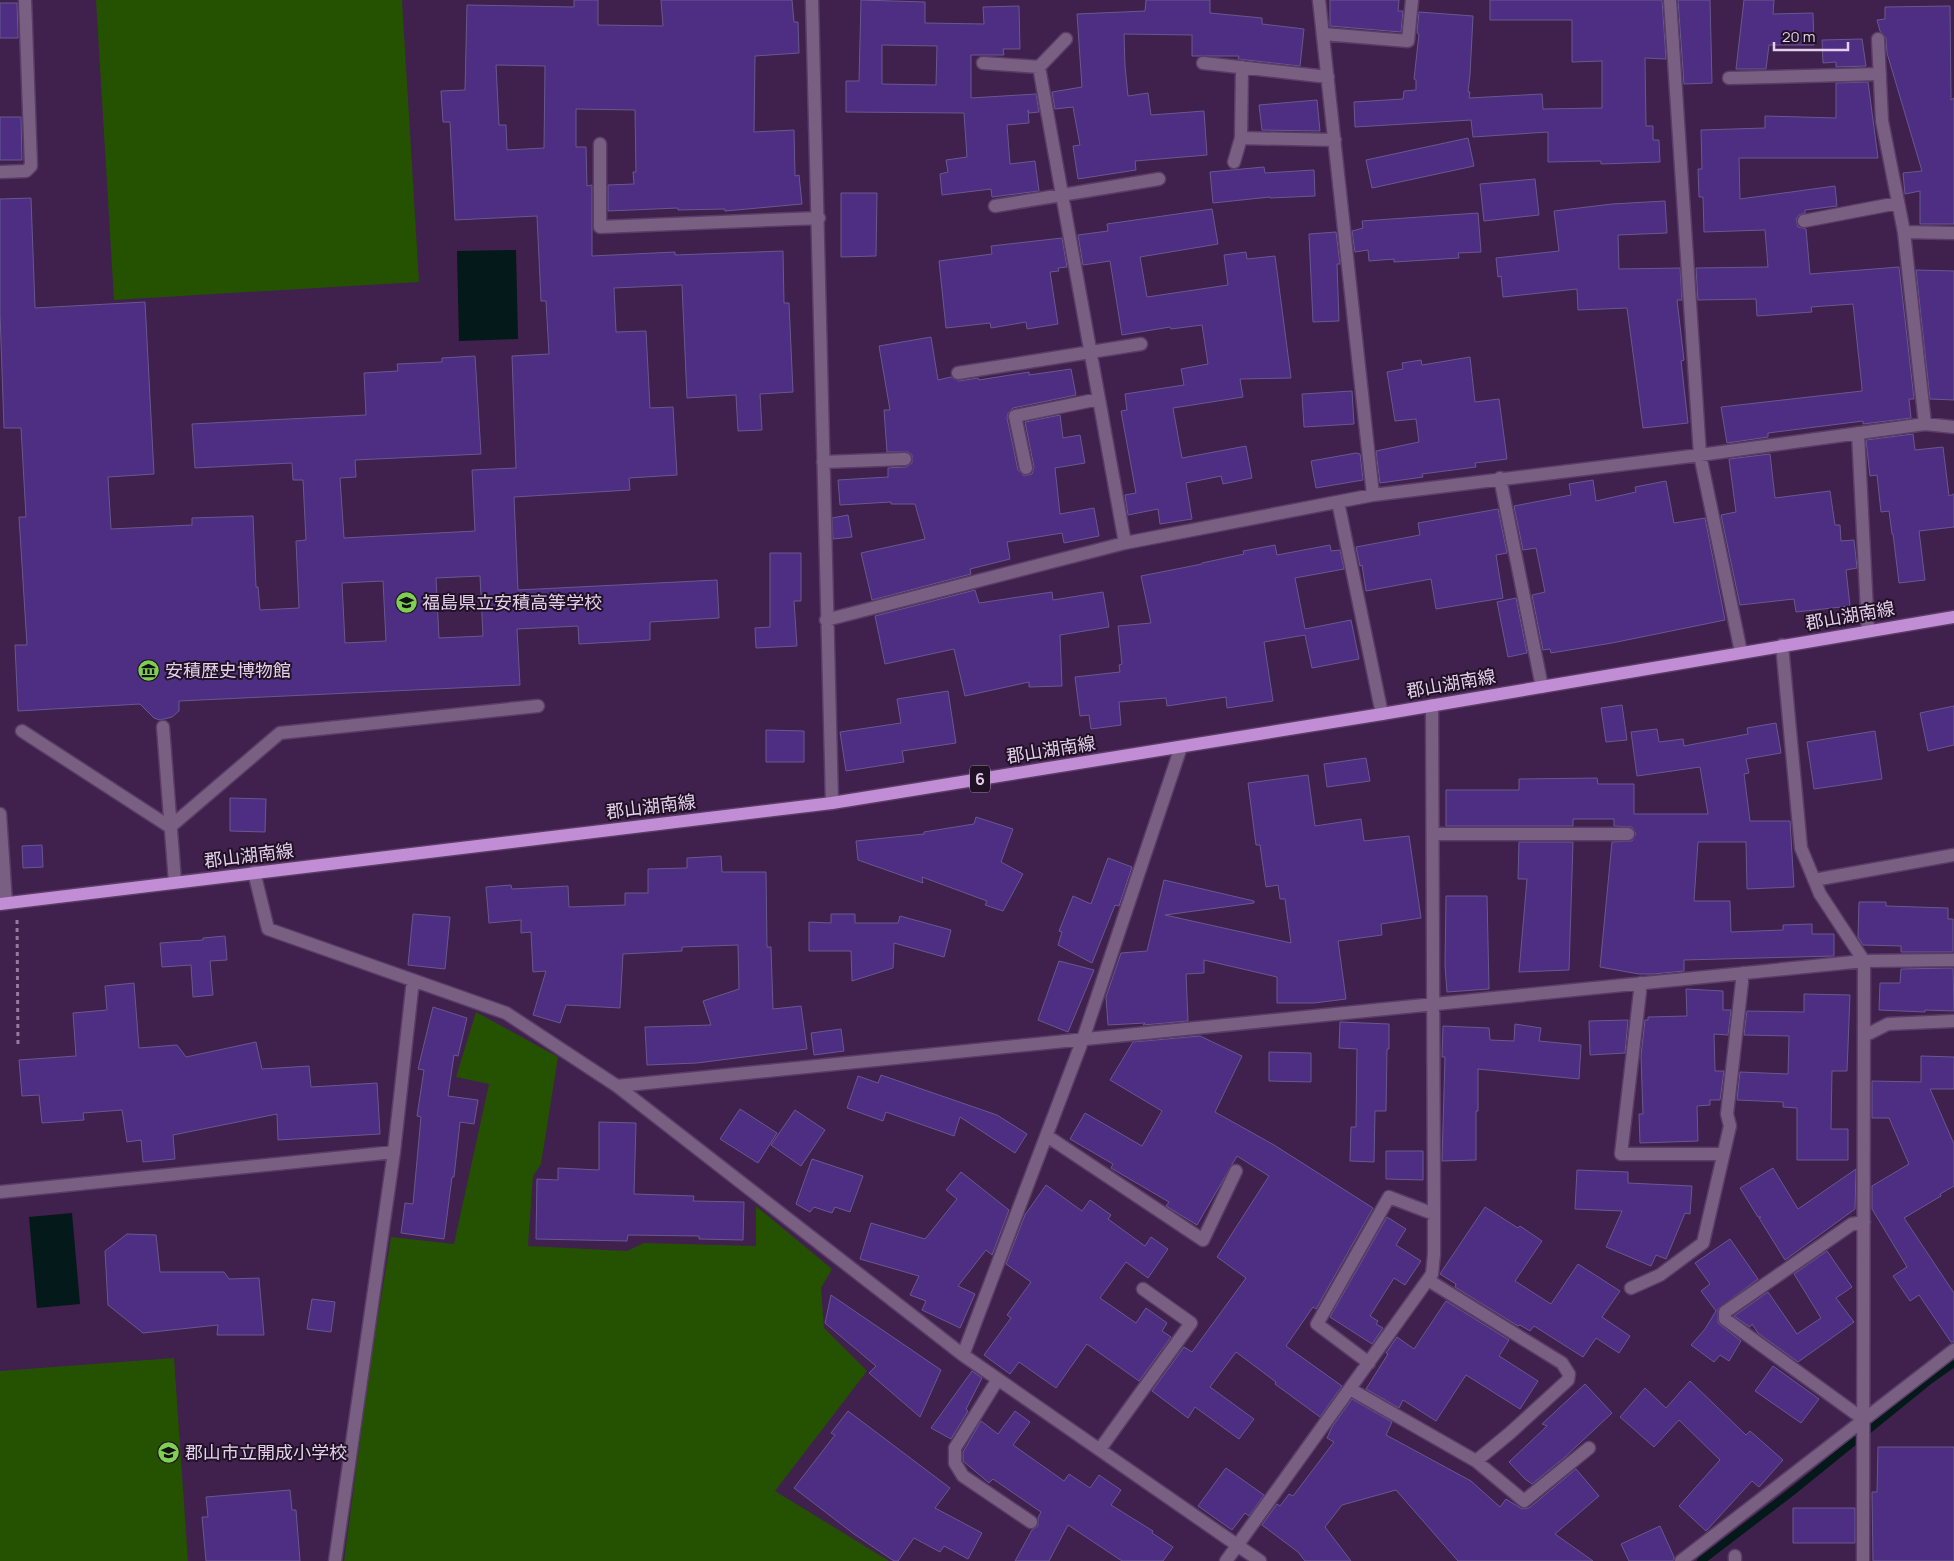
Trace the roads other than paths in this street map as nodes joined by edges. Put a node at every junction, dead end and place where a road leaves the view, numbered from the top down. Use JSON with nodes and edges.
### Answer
{"nodes":[{"id":1,"x":26,"y":0,"type":"edge"},
{"id":2,"x":812,"y":0,"type":"edge"},
{"id":3,"x":1319,"y":0,"type":"edge"},
{"id":4,"x":1412,"y":0,"type":"edge"},
{"id":5,"x":1670,"y":0,"type":"edge"},
{"id":6,"x":1323,"y":34,"type":"junction"},
{"id":7,"x":1878,"y":38,"type":"dead end"},
{"id":8,"x":1066,"y":39,"type":"dead end"},
{"id":9,"x":984,"y":63,"type":"dead end"},
{"id":10,"x":1203,"y":63,"type":"dead end"},
{"id":11,"x":1040,"y":67,"type":"junction"},
{"id":12,"x":1242,"y":67,"type":"junction"},
{"id":13,"x":1880,"y":74,"type":"junction"},
{"id":14,"x":1328,"y":77,"type":"junction"},
{"id":15,"x":1729,"y":78,"type":"dead end"},
{"id":16,"x":1241,"y":138,"type":"junction"},
{"id":17,"x":1335,"y":140,"type":"junction"},
{"id":18,"x":600,"y":144,"type":"dead end"},
{"id":19,"x":1234,"y":162,"type":"dead end"},
{"id":20,"x":0,"y":172,"type":"edge"},
{"id":21,"x":1159,"y":179,"type":"dead end"},
{"id":22,"x":1062,"y":195,"type":"junction"},
{"id":23,"x":1898,"y":203,"type":"junction"},
{"id":24,"x":995,"y":206,"type":"dead end"},
{"id":25,"x":819,"y":218,"type":"junction"},
{"id":26,"x":1804,"y":221,"type":"dead end"},
{"id":27,"x":1904,"y":232,"type":"junction"},
{"id":28,"x":1954,"y":233,"type":"edge"},
{"id":29,"x":1141,"y":344,"type":"dead end"},
{"id":30,"x":1090,"y":351,"type":"junction"},
{"id":31,"x":958,"y":373,"type":"dead end"},
{"id":32,"x":1099,"y":399,"type":"junction"},
{"id":33,"x":1926,"y":424,"type":"junction"},
{"id":34,"x":1954,"y":427,"type":"edge"},
{"id":35,"x":1858,"y":433,"type":"junction"},
{"id":36,"x":1700,"y":455,"type":"junction"},
{"id":37,"x":905,"y":459,"type":"dead end"},
{"id":38,"x":823,"y":462,"type":"junction"},
{"id":39,"x":1026,"y":468,"type":"dead end"},
{"id":40,"x":1500,"y":478,"type":"junction"},
{"id":41,"x":1373,"y":495,"type":"junction"},
{"id":42,"x":1338,"y":502,"type":"junction"},
{"id":43,"x":1125,"y":543,"type":"junction"},
{"id":44,"x":1954,"y":617,"type":"edge"},
{"id":45,"x":826,"y":620,"type":"junction"},
{"id":46,"x":1868,"y":631,"type":"junction"},
{"id":47,"x":1782,"y":645,"type":"junction"},
{"id":48,"x":1741,"y":652,"type":"junction"},
{"id":49,"x":1542,"y":687,"type":"junction"},
{"id":50,"x":1432,"y":705,"type":"junction"},
{"id":51,"x":538,"y":706,"type":"dead end"},
{"id":52,"x":1382,"y":714,"type":"junction"},
{"id":53,"x":162,"y":728,"type":"dead end"},
{"id":54,"x":22,"y":731,"type":"dead end"},
{"id":55,"x":1181,"y":747,"type":"junction"},
{"id":56,"x":832,"y":803,"type":"junction"},
{"id":57,"x":0,"y":814,"type":"edge"},
{"id":58,"x":170,"y":827,"type":"junction"},
{"id":59,"x":1433,"y":834,"type":"junction"},
{"id":60,"x":1628,"y":834,"type":"dead end"},
{"id":61,"x":1954,"y":855,"type":"edge"},
{"id":62,"x":254,"y":872,"type":"junction"},
{"id":63,"x":1814,"y":880,"type":"junction"},
{"id":64,"x":175,"y":882,"type":"junction"},
{"id":65,"x":8,"y":903,"type":"edge"},
{"id":66,"x":1864,"y":960,"type":"junction"},
{"id":67,"x":1954,"y":960,"type":"edge"},
{"id":68,"x":1743,"y":973,"type":"junction"},
{"id":69,"x":413,"y":980,"type":"junction"},
{"id":70,"x":1641,"y":983,"type":"junction"},
{"id":71,"x":1434,"y":1005,"type":"junction"},
{"id":72,"x":1953,"y":1020,"type":"edge"},
{"id":73,"x":1864,"y":1036,"type":"junction"},
{"id":74,"x":1083,"y":1039,"type":"junction"},
{"id":75,"x":618,"y":1086,"type":"junction"},
{"id":76,"x":1047,"y":1136,"type":"junction"},
{"id":77,"x":394,"y":1152,"type":"junction"},
{"id":78,"x":1723,"y":1154,"type":"junction"},
{"id":79,"x":1236,"y":1171,"type":"dead end"},
{"id":80,"x":0,"y":1192,"type":"edge"},
{"id":81,"x":1434,"y":1214,"type":"junction"},
{"id":82,"x":1864,"y":1222,"type":"junction"},
{"id":83,"x":1428,"y":1280,"type":"junction"},
{"id":84,"x":1631,"y":1288,"type":"dead end"},
{"id":85,"x":1143,"y":1289,"type":"dead end"},
{"id":86,"x":1954,"y":1350,"type":"edge"},
{"id":87,"x":963,"y":1355,"type":"junction"},
{"id":88,"x":1368,"y":1363,"type":"junction"},
{"id":89,"x":998,"y":1378,"type":"junction"},
{"id":90,"x":1350,"y":1389,"type":"junction"},
{"id":91,"x":1863,"y":1419,"type":"junction"},
{"id":92,"x":1589,"y":1448,"type":"dead end"},
{"id":93,"x":1100,"y":1449,"type":"junction"},
{"id":94,"x":1476,"y":1461,"type":"junction"},
{"id":95,"x":1031,"y":1522,"type":"dead end"},
{"id":96,"x":1239,"y":1546,"type":"junction"},
{"id":97,"x":335,"y":1561,"type":"edge"},
{"id":98,"x":1226,"y":1561,"type":"edge"},
{"id":99,"x":1260,"y":1561,"type":"edge"},
{"id":100,"x":1681,"y":1561,"type":"edge"},
{"id":101,"x":1863,"y":1561,"type":"edge"}],
"edges":[{"from":1,"to":20,"type":"street"},
{"from":2,"to":25,"type":"street"},
{"from":3,"to":6,"type":"street"},
{"from":4,"to":6,"type":"street"},
{"from":5,"to":36,"type":"street"},
{"from":6,"to":14,"type":"street"},
{"from":7,"to":13,"type":"street"},
{"from":8,"to":11,"type":"street"},
{"from":9,"to":11,"type":"street"},
{"from":10,"to":12,"type":"street"},
{"from":11,"to":22,"type":"street"},
{"from":12,"to":14,"type":"street"},
{"from":12,"to":16,"type":"street"},
{"from":13,"to":15,"type":"street"},
{"from":13,"to":23,"type":"street"},
{"from":14,"to":17,"type":"street"},
{"from":16,"to":17,"type":"street"},
{"from":16,"to":19,"type":"street"},
{"from":17,"to":41,"type":"street"},
{"from":18,"to":25,"type":"street"},
{"from":21,"to":22,"type":"street"},
{"from":22,"to":24,"type":"street"},
{"from":22,"to":30,"type":"street"},
{"from":23,"to":26,"type":"street"},
{"from":23,"to":27,"type":"street"},
{"from":25,"to":38,"type":"street"},
{"from":27,"to":28,"type":"street"},
{"from":27,"to":33,"type":"street"},
{"from":29,"to":30,"type":"street"},
{"from":30,"to":31,"type":"street"},
{"from":30,"to":32,"type":"street"},
{"from":32,"to":39,"type":"street"},
{"from":32,"to":43,"type":"street"},
{"from":33,"to":34,"type":"street"},
{"from":33,"to":35,"type":"street"},
{"from":35,"to":36,"type":"street"},
{"from":35,"to":46,"type":"street"},
{"from":36,"to":40,"type":"street"},
{"from":36,"to":48,"type":"street"},
{"from":37,"to":38,"type":"street"},
{"from":38,"to":45,"type":"street"},
{"from":40,"to":41,"type":"street"},
{"from":40,"to":49,"type":"street"},
{"from":41,"to":42,"type":"street"},
{"from":42,"to":43,"type":"street"},
{"from":42,"to":52,"type":"street"},
{"from":43,"to":45,"type":"street"},
{"from":44,"to":46,"type":"main road","name":"郡山湖南線","number":"6"},
{"from":45,"to":56,"type":"street"},
{"from":46,"to":47,"type":"main road","name":"郡山湖南線","number":"6"},
{"from":47,"to":48,"type":"main road","name":"郡山湖南線","number":"6"},
{"from":47,"to":63,"type":"street"},
{"from":48,"to":49,"type":"main road","name":"郡山湖南線","number":"6"},
{"from":49,"to":50,"type":"main road","name":"郡山湖南線","number":"6"},
{"from":50,"to":52,"type":"main road","name":"郡山湖南線","number":"6"},
{"from":50,"to":59,"type":"street"},
{"from":51,"to":58,"type":"street"},
{"from":52,"to":55,"type":"main road","name":"郡山湖南線","number":"6"},
{"from":53,"to":58,"type":"street"},
{"from":54,"to":58,"type":"street"},
{"from":55,"to":56,"type":"main road","name":"郡山湖南線","number":"6"},
{"from":55,"to":74,"type":"street"},
{"from":56,"to":62,"type":"main road","name":"郡山湖南線","number":"6"},
{"from":57,"to":65,"type":"street"},
{"from":58,"to":64,"type":"street"},
{"from":59,"to":60,"type":"street"},
{"from":59,"to":71,"type":"street"},
{"from":61,"to":63,"type":"street"},
{"from":62,"to":64,"type":"main road","name":"郡山湖南線","number":"6"},
{"from":62,"to":69,"type":"street"},
{"from":63,"to":66,"type":"street"},
{"from":64,"to":65,"type":"main road","name":"郡山湖南線","number":"6"},
{"from":66,"to":67,"type":"street"},
{"from":66,"to":68,"type":"street"},
{"from":66,"to":73,"type":"street"},
{"from":68,"to":70,"type":"street"},
{"from":68,"to":78,"type":"street"},
{"from":69,"to":75,"type":"street"},
{"from":69,"to":77,"type":"street"},
{"from":70,"to":71,"type":"street"},
{"from":70,"to":78,"type":"street"},
{"from":71,"to":74,"type":"street"},
{"from":71,"to":81,"type":"street"},
{"from":72,"to":73,"type":"street"},
{"from":73,"to":82,"type":"street"},
{"from":74,"to":75,"type":"street"},
{"from":74,"to":76,"type":"street"},
{"from":75,"to":87,"type":"street"},
{"from":76,"to":79,"type":"street"},
{"from":76,"to":87,"type":"street"},
{"from":77,"to":80,"type":"street"},
{"from":77,"to":97,"type":"street"},
{"from":78,"to":84,"type":"street"},
{"from":81,"to":83,"type":"street"},
{"from":81,"to":88,"type":"street"},
{"from":82,"to":91,"type":"street"},
{"from":82,"to":91,"type":"street"},
{"from":83,"to":88,"type":"street"},
{"from":83,"to":94,"type":"street"},
{"from":85,"to":93,"type":"street"},
{"from":86,"to":91,"type":"street"},
{"from":87,"to":89,"type":"street"},
{"from":88,"to":90,"type":"street"},
{"from":89,"to":93,"type":"street"},
{"from":89,"to":95,"type":"street"},
{"from":90,"to":94,"type":"street"},
{"from":90,"to":96,"type":"street"},
{"from":91,"to":100,"type":"street"},
{"from":91,"to":101,"type":"street"},
{"from":92,"to":94,"type":"street"},
{"from":93,"to":96,"type":"street"},
{"from":96,"to":98,"type":"street"},
{"from":96,"to":99,"type":"street"}]}
